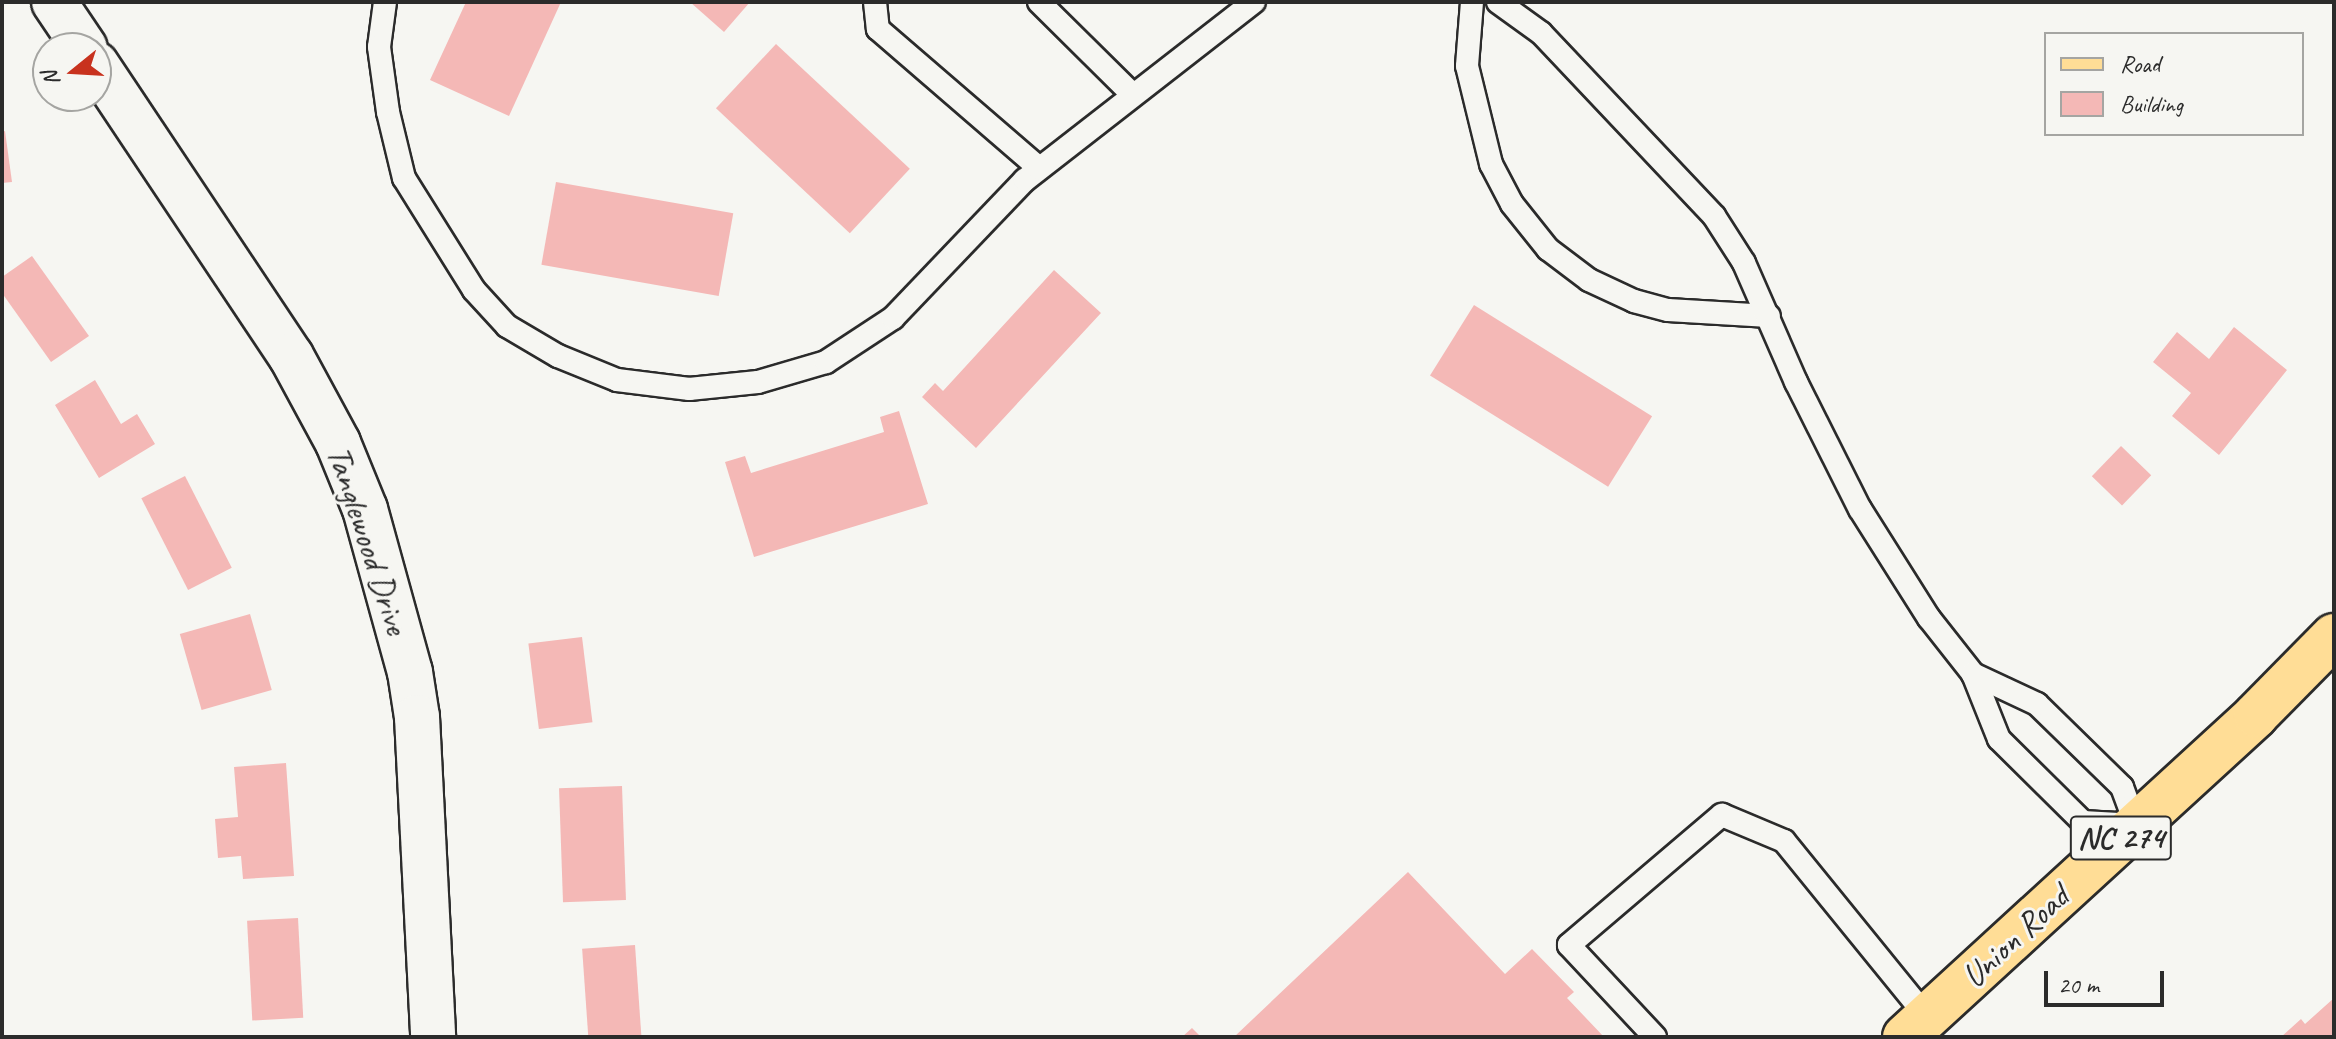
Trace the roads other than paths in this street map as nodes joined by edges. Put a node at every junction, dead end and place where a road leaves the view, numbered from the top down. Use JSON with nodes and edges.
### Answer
{"nodes":[{"id":1,"x":54,"y":2,"type":"edge"},
{"id":2,"x":385,"y":2,"type":"edge"},
{"id":3,"x":875,"y":2,"type":"edge"},
{"id":4,"x":1039,"y":2,"type":"edge"},
{"id":5,"x":1254,"y":2,"type":"edge"},
{"id":6,"x":1472,"y":2,"type":"edge"},
{"id":7,"x":1498,"y":2,"type":"edge"},
{"id":8,"x":74,"y":32,"type":"edge"},
{"id":9,"x":112,"y":88,"type":"edge"},
{"id":10,"x":1132,"y":94,"type":"junction"},
{"id":11,"x":1039,"y":168,"type":"junction"},
{"id":12,"x":1769,"y":316,"type":"junction"},
{"id":13,"x":2334,"y":636,"type":"edge"},
{"id":14,"x":1973,"y":674,"type":"junction"},
{"id":15,"x":2136,"y":825,"type":"junction"},
{"id":16,"x":1916,"y":1027,"type":"edge"},
{"id":17,"x":433,"y":1037,"type":"edge"},
{"id":18,"x":1655,"y":1037,"type":"edge"}],
"edges":[{"from":1,"to":8,"type":"street"},
{"from":2,"to":11,"type":"lane"},
{"from":3,"to":11,"type":"lane"},
{"from":4,"to":10,"type":"lane"},
{"from":5,"to":10,"type":"lane"},
{"from":6,"to":12,"type":"lane"},
{"from":7,"to":12,"type":"lane"},
{"from":9,"to":17,"type":"street","name":"Tanglewood Drive"},
{"from":10,"to":11,"type":"lane"},
{"from":12,"to":14,"type":"lane"},
{"from":13,"to":15,"type":"main road","name":"Union Road","number":"NC 274"},
{"from":14,"to":15,"type":"lane"},
{"from":14,"to":15,"type":"lane"},
{"from":15,"to":16,"type":"main road","name":"Union Road","number":"NC 274"},
{"from":16,"to":18,"type":"lane"}]}
